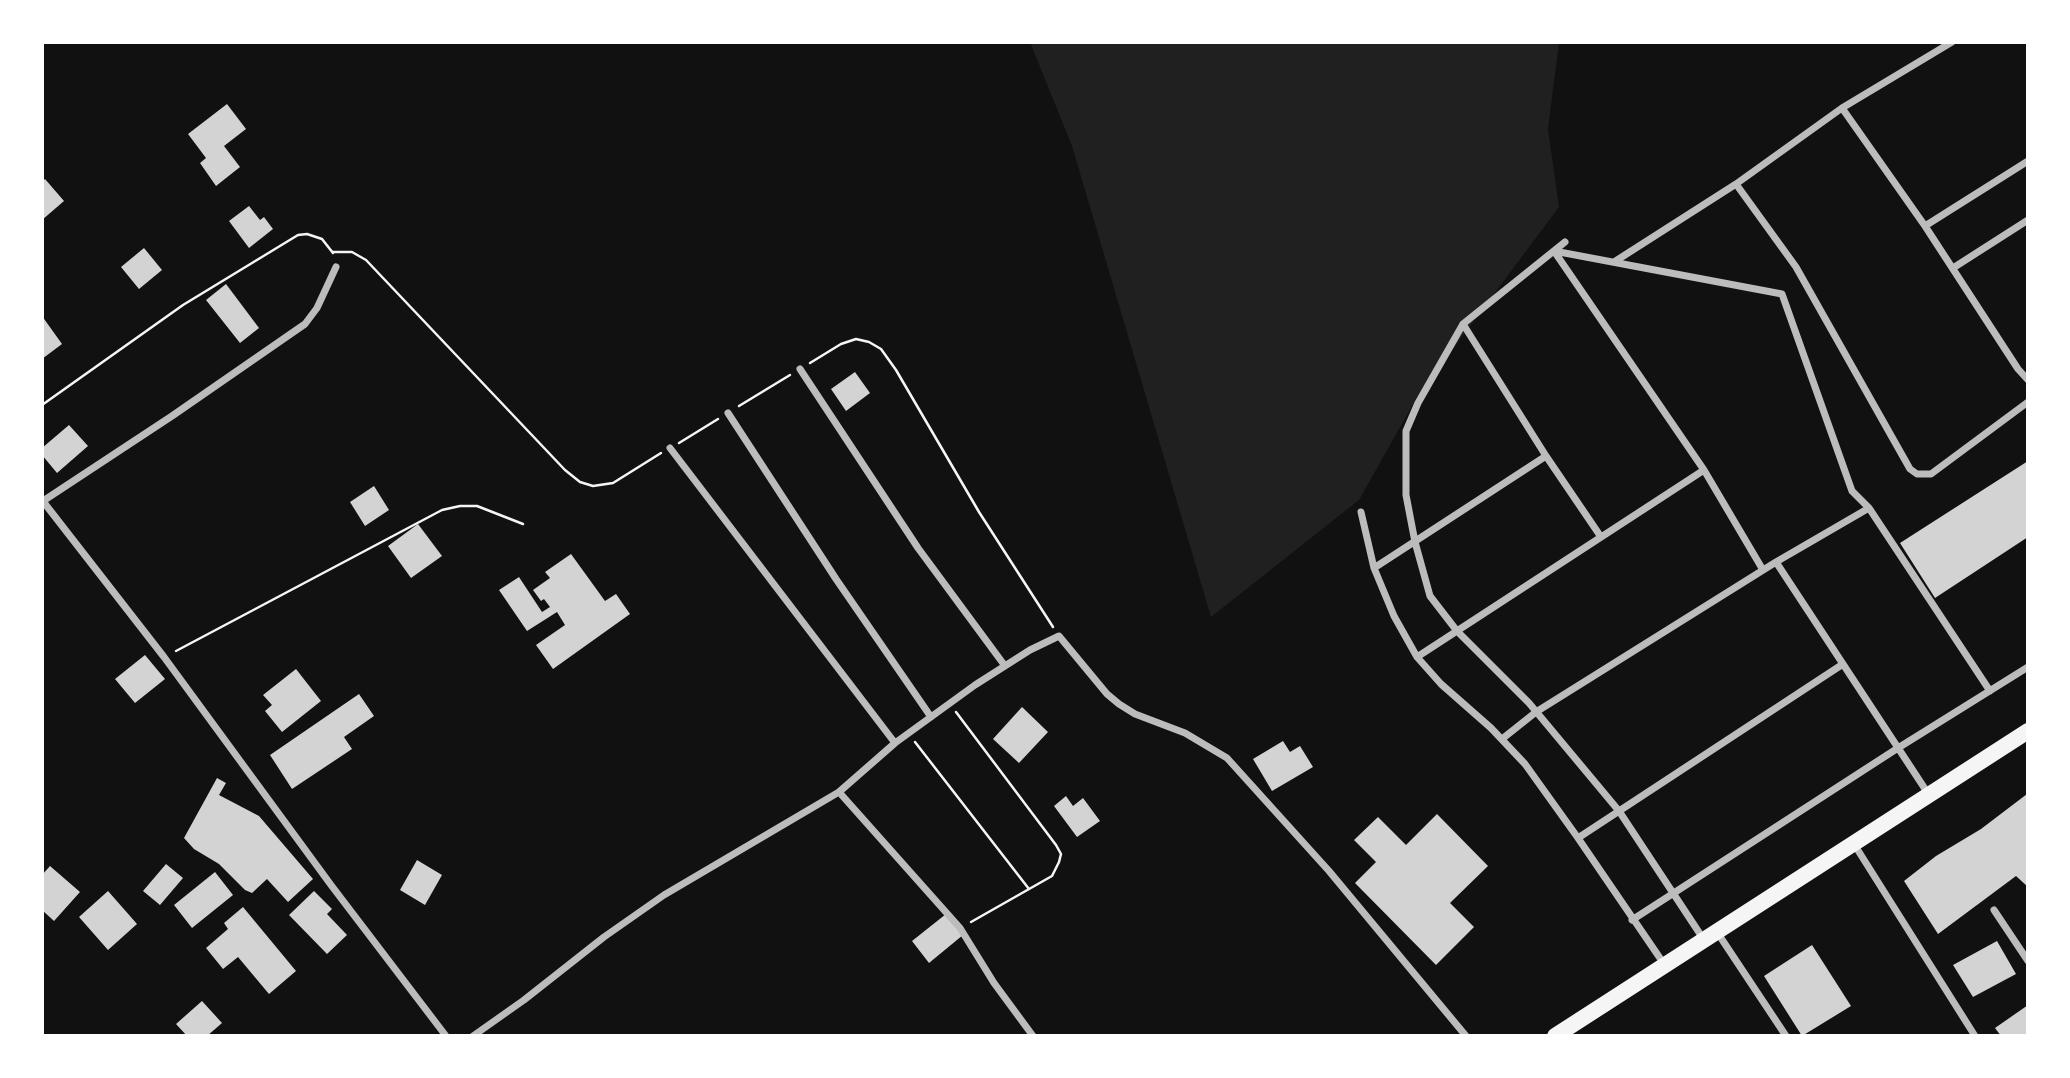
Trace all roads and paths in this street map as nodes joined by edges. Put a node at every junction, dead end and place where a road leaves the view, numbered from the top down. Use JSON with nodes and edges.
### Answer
{"nodes":[{"id":1,"x":1952,"y":42,"type":"edge"},
{"id":2,"x":1842,"y":108,"type":"junction"},
{"id":3,"x":2028,"y":162,"type":"edge"},
{"id":4,"x":1737,"y":184,"type":"junction"},
{"id":5,"x":2028,"y":220,"type":"edge"},
{"id":6,"x":1925,"y":226,"type":"junction"},
{"id":7,"x":1565,"y":242,"type":"dead end"},
{"id":8,"x":1554,"y":251,"type":"junction"},
{"id":9,"x":1614,"y":262,"type":"junction"},
{"id":10,"x":336,"y":267,"type":"joint"},
{"id":11,"x":1953,"y":268,"type":"junction"},
{"id":12,"x":1463,"y":324,"type":"junction"},
{"id":13,"x":800,"y":369,"type":"dead end"},
{"id":14,"x":2028,"y":380,"type":"edge"},
{"id":15,"x":2028,"y":402,"type":"edge"},
{"id":16,"x":42,"y":405,"type":"edge"},
{"id":17,"x":728,"y":413,"type":"dead end"},
{"id":18,"x":670,"y":448,"type":"dead end"},
{"id":19,"x":1546,"y":456,"type":"junction"},
{"id":20,"x":1704,"y":470,"type":"junction"},
{"id":21,"x":42,"y":500,"type":"edge"},
{"id":22,"x":1869,"y":508,"type":"junction"},
{"id":23,"x":1362,"y":512,"type":"dead end"},
{"id":24,"x":523,"y":524,"type":"dead end"},
{"id":25,"x":1601,"y":537,"type":"junction"},
{"id":26,"x":1415,"y":542,"type":"junction"},
{"id":27,"x":1776,"y":562,"type":"junction"},
{"id":28,"x":1374,"y":568,"type":"junction"},
{"id":29,"x":1763,"y":570,"type":"junction"},
{"id":30,"x":1457,"y":631,"type":"junction"},
{"id":31,"x":164,"y":657,"type":"junction"},
{"id":32,"x":1417,"y":657,"type":"junction"},
{"id":33,"x":1843,"y":664,"type":"junction"},
{"id":34,"x":1005,"y":666,"type":"junction"},
{"id":35,"x":2028,"y":667,"type":"edge"},
{"id":36,"x":1990,"y":691,"type":"junction"},
{"id":37,"x":949,"y":703,"type":"junction"},
{"id":38,"x":1536,"y":712,"type":"junction"},
{"id":39,"x":931,"y":717,"type":"junction"},
{"id":40,"x":908,"y":733,"type":"junction"},
{"id":41,"x":2026,"y":737,"type":"edge"},
{"id":42,"x":1502,"y":739,"type":"junction"},
{"id":43,"x":895,"y":743,"type":"junction"},
{"id":44,"x":1898,"y":748,"type":"junction"},
{"id":45,"x":839,"y":792,"type":"junction"},
{"id":46,"x":1929,"y":796,"type":"junction"},
{"id":47,"x":1619,"y":811,"type":"junction"},
{"id":48,"x":1578,"y":838,"type":"junction"},
{"id":49,"x":1854,"y":844,"type":"junction"},
{"id":50,"x":1029,"y":889,"type":"junction"},
{"id":51,"x":1674,"y":894,"type":"junction"},
{"id":52,"x":1994,"y":910,"type":"dead end"},
{"id":53,"x":1632,"y":920,"type":"junction"},
{"id":54,"x":960,"y":928,"type":"junction"},
{"id":55,"x":1711,"y":937,"type":"junction"},
{"id":56,"x":2028,"y":961,"type":"edge"},
{"id":57,"x":1665,"y":966,"type":"junction"},
{"id":58,"x":446,"y":1036,"type":"edge"},
{"id":59,"x":473,"y":1036,"type":"edge"},
{"id":60,"x":1032,"y":1036,"type":"edge"},
{"id":61,"x":1466,"y":1036,"type":"edge"},
{"id":62,"x":1555,"y":1036,"type":"edge"},
{"id":63,"x":1786,"y":1036,"type":"edge"},
{"id":64,"x":1975,"y":1036,"type":"edge"}],
"edges":[{"from":1,"to":2,"type":"street"},
{"from":2,"to":4,"type":"street"},
{"from":2,"to":6,"type":"street"},
{"from":3,"to":6,"type":"street"},
{"from":4,"to":9,"type":"street"},
{"from":4,"to":15,"type":"street"},
{"from":5,"to":11,"type":"street"},
{"from":6,"to":11,"type":"street"},
{"from":7,"to":8,"type":"street"},
{"from":8,"to":9,"type":"street"},
{"from":8,"to":12,"type":"street"},
{"from":8,"to":20,"type":"street"},
{"from":9,"to":22,"type":"street"},
{"from":10,"to":16,"type":"path"},
{"from":10,"to":21,"type":"street"},
{"from":11,"to":14,"type":"street"},
{"from":12,"to":19,"type":"street"},
{"from":12,"to":26,"type":"street"},
{"from":13,"to":34,"type":"street"},
{"from":17,"to":39,"type":"street"},
{"from":18,"to":43,"type":"street"},
{"from":19,"to":25,"type":"street"},
{"from":19,"to":26,"type":"street"},
{"from":20,"to":25,"type":"street"},
{"from":20,"to":29,"type":"street"},
{"from":21,"to":31,"type":"street"},
{"from":22,"to":27,"type":"street"},
{"from":22,"to":36,"type":"street"},
{"from":23,"to":28,"type":"street"},
{"from":24,"to":31,"type":"path"},
{"from":25,"to":30,"type":"street"},
{"from":26,"to":28,"type":"street"},
{"from":26,"to":30,"type":"street"},
{"from":27,"to":29,"type":"street"},
{"from":27,"to":33,"type":"street"},
{"from":28,"to":32,"type":"street"},
{"from":29,"to":38,"type":"street"},
{"from":30,"to":32,"type":"street"},
{"from":30,"to":38,"type":"street"},
{"from":31,"to":58,"type":"street"},
{"from":32,"to":42,"type":"street"},
{"from":33,"to":44,"type":"street"},
{"from":33,"to":47,"type":"street"},
{"from":34,"to":37,"type":"street"},
{"from":34,"to":61,"type":"street"},
{"from":35,"to":36,"type":"street"},
{"from":36,"to":44,"type":"street"},
{"from":37,"to":39,"type":"street"},
{"from":37,"to":50,"type":"path"},
{"from":38,"to":42,"type":"street"},
{"from":38,"to":47,"type":"street"},
{"from":39,"to":40,"type":"street"},
{"from":40,"to":43,"type":"street"},
{"from":40,"to":50,"type":"path"},
{"from":41,"to":46,"type":"highway"},
{"from":42,"to":48,"type":"street"},
{"from":43,"to":45,"type":"street"},
{"from":44,"to":46,"type":"street"},
{"from":44,"to":51,"type":"street"},
{"from":45,"to":54,"type":"street"},
{"from":45,"to":59,"type":"street"},
{"from":46,"to":49,"type":"highway"},
{"from":47,"to":48,"type":"street"},
{"from":47,"to":51,"type":"street"},
{"from":48,"to":53,"type":"street"},
{"from":49,"to":55,"type":"highway"},
{"from":49,"to":64,"type":"street"},
{"from":50,"to":54,"type":"path"},
{"from":51,"to":53,"type":"street"},
{"from":51,"to":55,"type":"street"},
{"from":52,"to":56,"type":"street"},
{"from":53,"to":57,"type":"street"},
{"from":54,"to":60,"type":"street"},
{"from":55,"to":57,"type":"highway"},
{"from":55,"to":63,"type":"street"},
{"from":57,"to":62,"type":"highway"}]}
